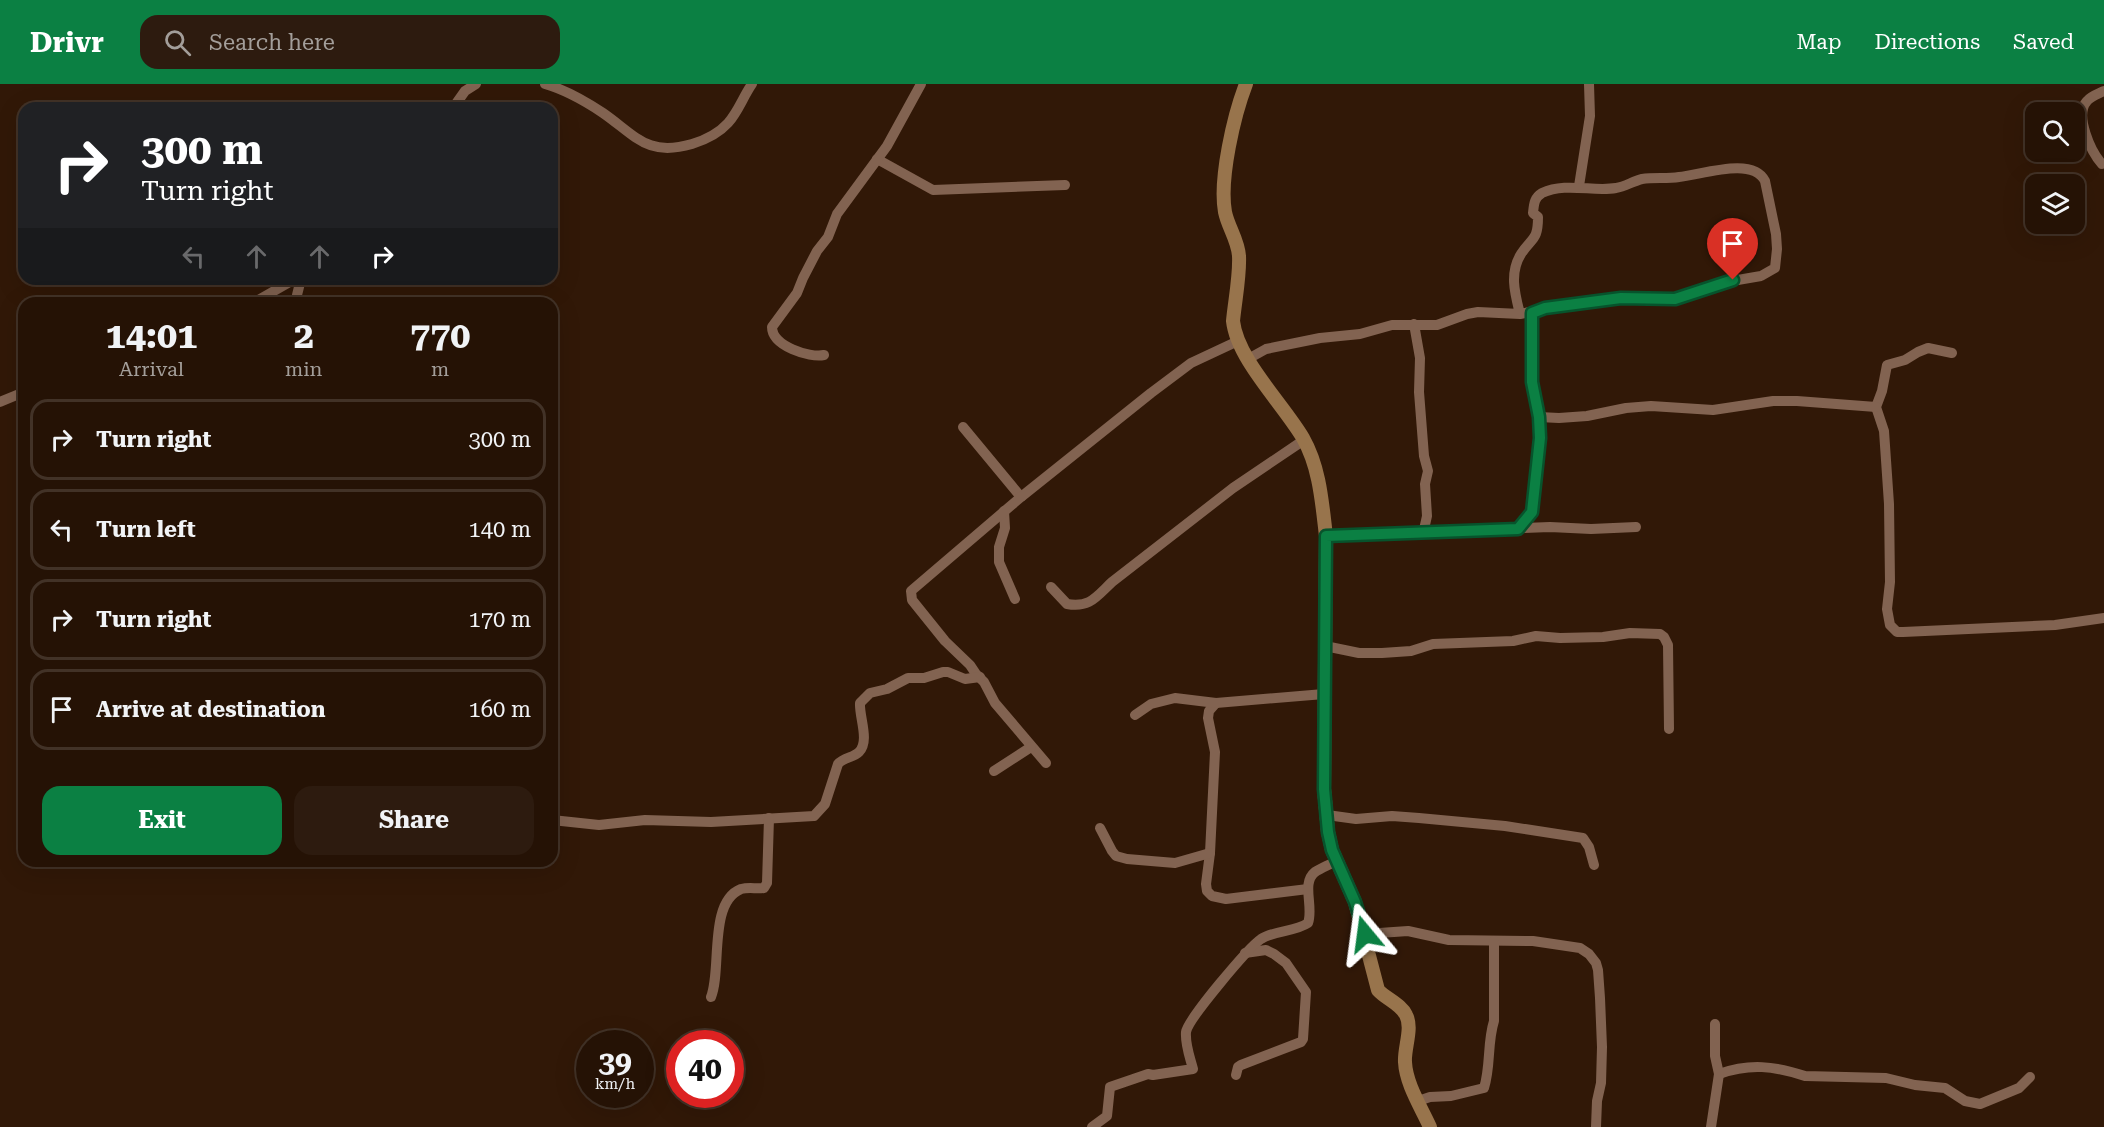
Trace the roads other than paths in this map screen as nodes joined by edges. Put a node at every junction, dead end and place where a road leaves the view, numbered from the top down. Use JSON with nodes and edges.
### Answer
{"nodes":[{"id":1,"x":476,"y":84,"type":"edge"},
{"id":2,"x":546,"y":84,"type":"edge"},
{"id":3,"x":752,"y":84,"type":"edge"},
{"id":4,"x":921,"y":84,"type":"edge"},
{"id":5,"x":1246,"y":84,"type":"edge"},
{"id":6,"x":1589,"y":84,"type":"edge"},
{"id":7,"x":2104,"y":91,"type":"edge"},
{"id":8,"x":458,"y":102,"type":"edge"},
{"id":9,"x":877,"y":159,"type":"junction"},
{"id":10,"x":2102,"y":164,"type":"dead end"},
{"id":11,"x":1065,"y":185,"type":"dead end"},
{"id":12,"x":1579,"y":186,"type":"junction"},
{"id":13,"x":284,"y":285,"type":"edge"},
{"id":14,"x":263,"y":297,"type":"edge"},
{"id":15,"x":1532,"y":313,"type":"junction"},
{"id":16,"x":1520,"y":314,"type":"junction"},
{"id":17,"x":1414,"y":324,"type":"junction"},
{"id":18,"x":1238,"y":341,"type":"junction"},
{"id":19,"x":1952,"y":352,"type":"dead end"},
{"id":20,"x":824,"y":355,"type":"dead end"},
{"id":21,"x":1248,"y":359,"type":"junction"},
{"id":22,"x":18,"y":394,"type":"edge"},
{"id":23,"x":0,"y":402,"type":"edge"},
{"id":24,"x":1876,"y":406,"type":"junction"},
{"id":25,"x":1539,"y":417,"type":"junction"},
{"id":26,"x":963,"y":427,"type":"dead end"},
{"id":27,"x":1304,"y":440,"type":"junction"},
{"id":28,"x":1021,"y":497,"type":"junction"},
{"id":29,"x":1004,"y":511,"type":"junction"},
{"id":30,"x":1635,"y":527,"type":"dead end"},
{"id":31,"x":1518,"y":529,"type":"junction"},
{"id":32,"x":1423,"y":534,"type":"junction"},
{"id":33,"x":1326,"y":536,"type":"junction"},
{"id":34,"x":1051,"y":587,"type":"dead end"},
{"id":35,"x":1015,"y":599,"type":"dead end"},
{"id":36,"x":2104,"y":618,"type":"edge"},
{"id":37,"x":1325,"y":646,"type":"junction"},
{"id":38,"x":980,"y":677,"type":"junction"},
{"id":39,"x":1324,"y":694,"type":"junction"},
{"id":40,"x":1216,"y":703,"type":"junction"},
{"id":41,"x":1135,"y":715,"type":"dead end"},
{"id":42,"x":1669,"y":729,"type":"dead end"},
{"id":43,"x":1031,"y":747,"type":"junction"},
{"id":44,"x":1046,"y":763,"type":"dead end"},
{"id":45,"x":994,"y":771,"type":"dead end"},
{"id":46,"x":1327,"y":815,"type":"junction"},
{"id":47,"x":770,"y":818,"type":"junction"},
{"id":48,"x":558,"y":821,"type":"edge"},
{"id":49,"x":1100,"y":828,"type":"dead end"},
{"id":50,"x":1210,"y":854,"type":"junction"},
{"id":51,"x":1336,"y":861,"type":"junction"},
{"id":52,"x":1594,"y":865,"type":"dead end"},
{"id":53,"x":1308,"y":889,"type":"junction"},
{"id":54,"x":1365,"y":934,"type":"junction"},
{"id":55,"x":1494,"y":941,"type":"junction"},
{"id":56,"x":1245,"y":953,"type":"junction"},
{"id":57,"x":711,"y":997,"type":"dead end"},
{"id":58,"x":1715,"y":1024,"type":"dead end"},
{"id":59,"x":1719,"y":1074,"type":"junction"},
{"id":60,"x":1236,"y":1075,"type":"dead end"},
{"id":61,"x":2030,"y":1077,"type":"dead end"},
{"id":62,"x":1418,"y":1101,"type":"junction"},
{"id":63,"x":1092,"y":1127,"type":"edge"},
{"id":64,"x":1430,"y":1127,"type":"edge"},
{"id":65,"x":1596,"y":1127,"type":"edge"},
{"id":66,"x":1711,"y":1127,"type":"edge"}],
"edges":[{"from":1,"to":8,"type":"street"},
{"from":2,"to":3,"type":"street"},
{"from":4,"to":9,"type":"street"},
{"from":5,"to":18,"type":"street"},
{"from":6,"to":12,"type":"street"},
{"from":7,"to":10,"type":"street"},
{"from":9,"to":11,"type":"street"},
{"from":9,"to":20,"type":"street"},
{"from":12,"to":15,"type":"street"},
{"from":12,"to":16,"type":"street"},
{"from":13,"to":14,"type":"street"},
{"from":15,"to":16,"type":"street"},
{"from":15,"to":25,"type":"street"},
{"from":16,"to":17,"type":"street"},
{"from":17,"to":21,"type":"street"},
{"from":17,"to":32,"type":"street"},
{"from":18,"to":21,"type":"street"},
{"from":18,"to":28,"type":"street"},
{"from":19,"to":24,"type":"street"},
{"from":21,"to":27,"type":"street"},
{"from":22,"to":23,"type":"street"},
{"from":24,"to":25,"type":"street"},
{"from":24,"to":36,"type":"street"},
{"from":25,"to":31,"type":"street"},
{"from":26,"to":28,"type":"street"},
{"from":27,"to":33,"type":"street"},
{"from":27,"to":34,"type":"street"},
{"from":28,"to":29,"type":"street"},
{"from":29,"to":35,"type":"street"},
{"from":29,"to":38,"type":"street"},
{"from":30,"to":31,"type":"street"},
{"from":31,"to":32,"type":"street"},
{"from":32,"to":33,"type":"street"},
{"from":33,"to":37,"type":"street"},
{"from":37,"to":39,"type":"street"},
{"from":37,"to":42,"type":"street"},
{"from":38,"to":43,"type":"street"},
{"from":38,"to":47,"type":"street"},
{"from":39,"to":40,"type":"street"},
{"from":39,"to":46,"type":"street"},
{"from":40,"to":41,"type":"street"},
{"from":40,"to":50,"type":"street"},
{"from":43,"to":44,"type":"street"},
{"from":43,"to":45,"type":"street"},
{"from":46,"to":51,"type":"street"},
{"from":46,"to":52,"type":"street"},
{"from":47,"to":48,"type":"street"},
{"from":47,"to":57,"type":"street"},
{"from":49,"to":50,"type":"street"},
{"from":50,"to":53,"type":"street"},
{"from":51,"to":53,"type":"street"},
{"from":51,"to":54,"type":"street"},
{"from":53,"to":56,"type":"street"},
{"from":54,"to":55,"type":"street"},
{"from":54,"to":62,"type":"street"},
{"from":55,"to":62,"type":"street"},
{"from":55,"to":65,"type":"street"},
{"from":56,"to":60,"type":"street"},
{"from":56,"to":63,"type":"street"},
{"from":58,"to":59,"type":"street"},
{"from":59,"to":61,"type":"street"},
{"from":59,"to":66,"type":"street"},
{"from":62,"to":64,"type":"street"}]}
